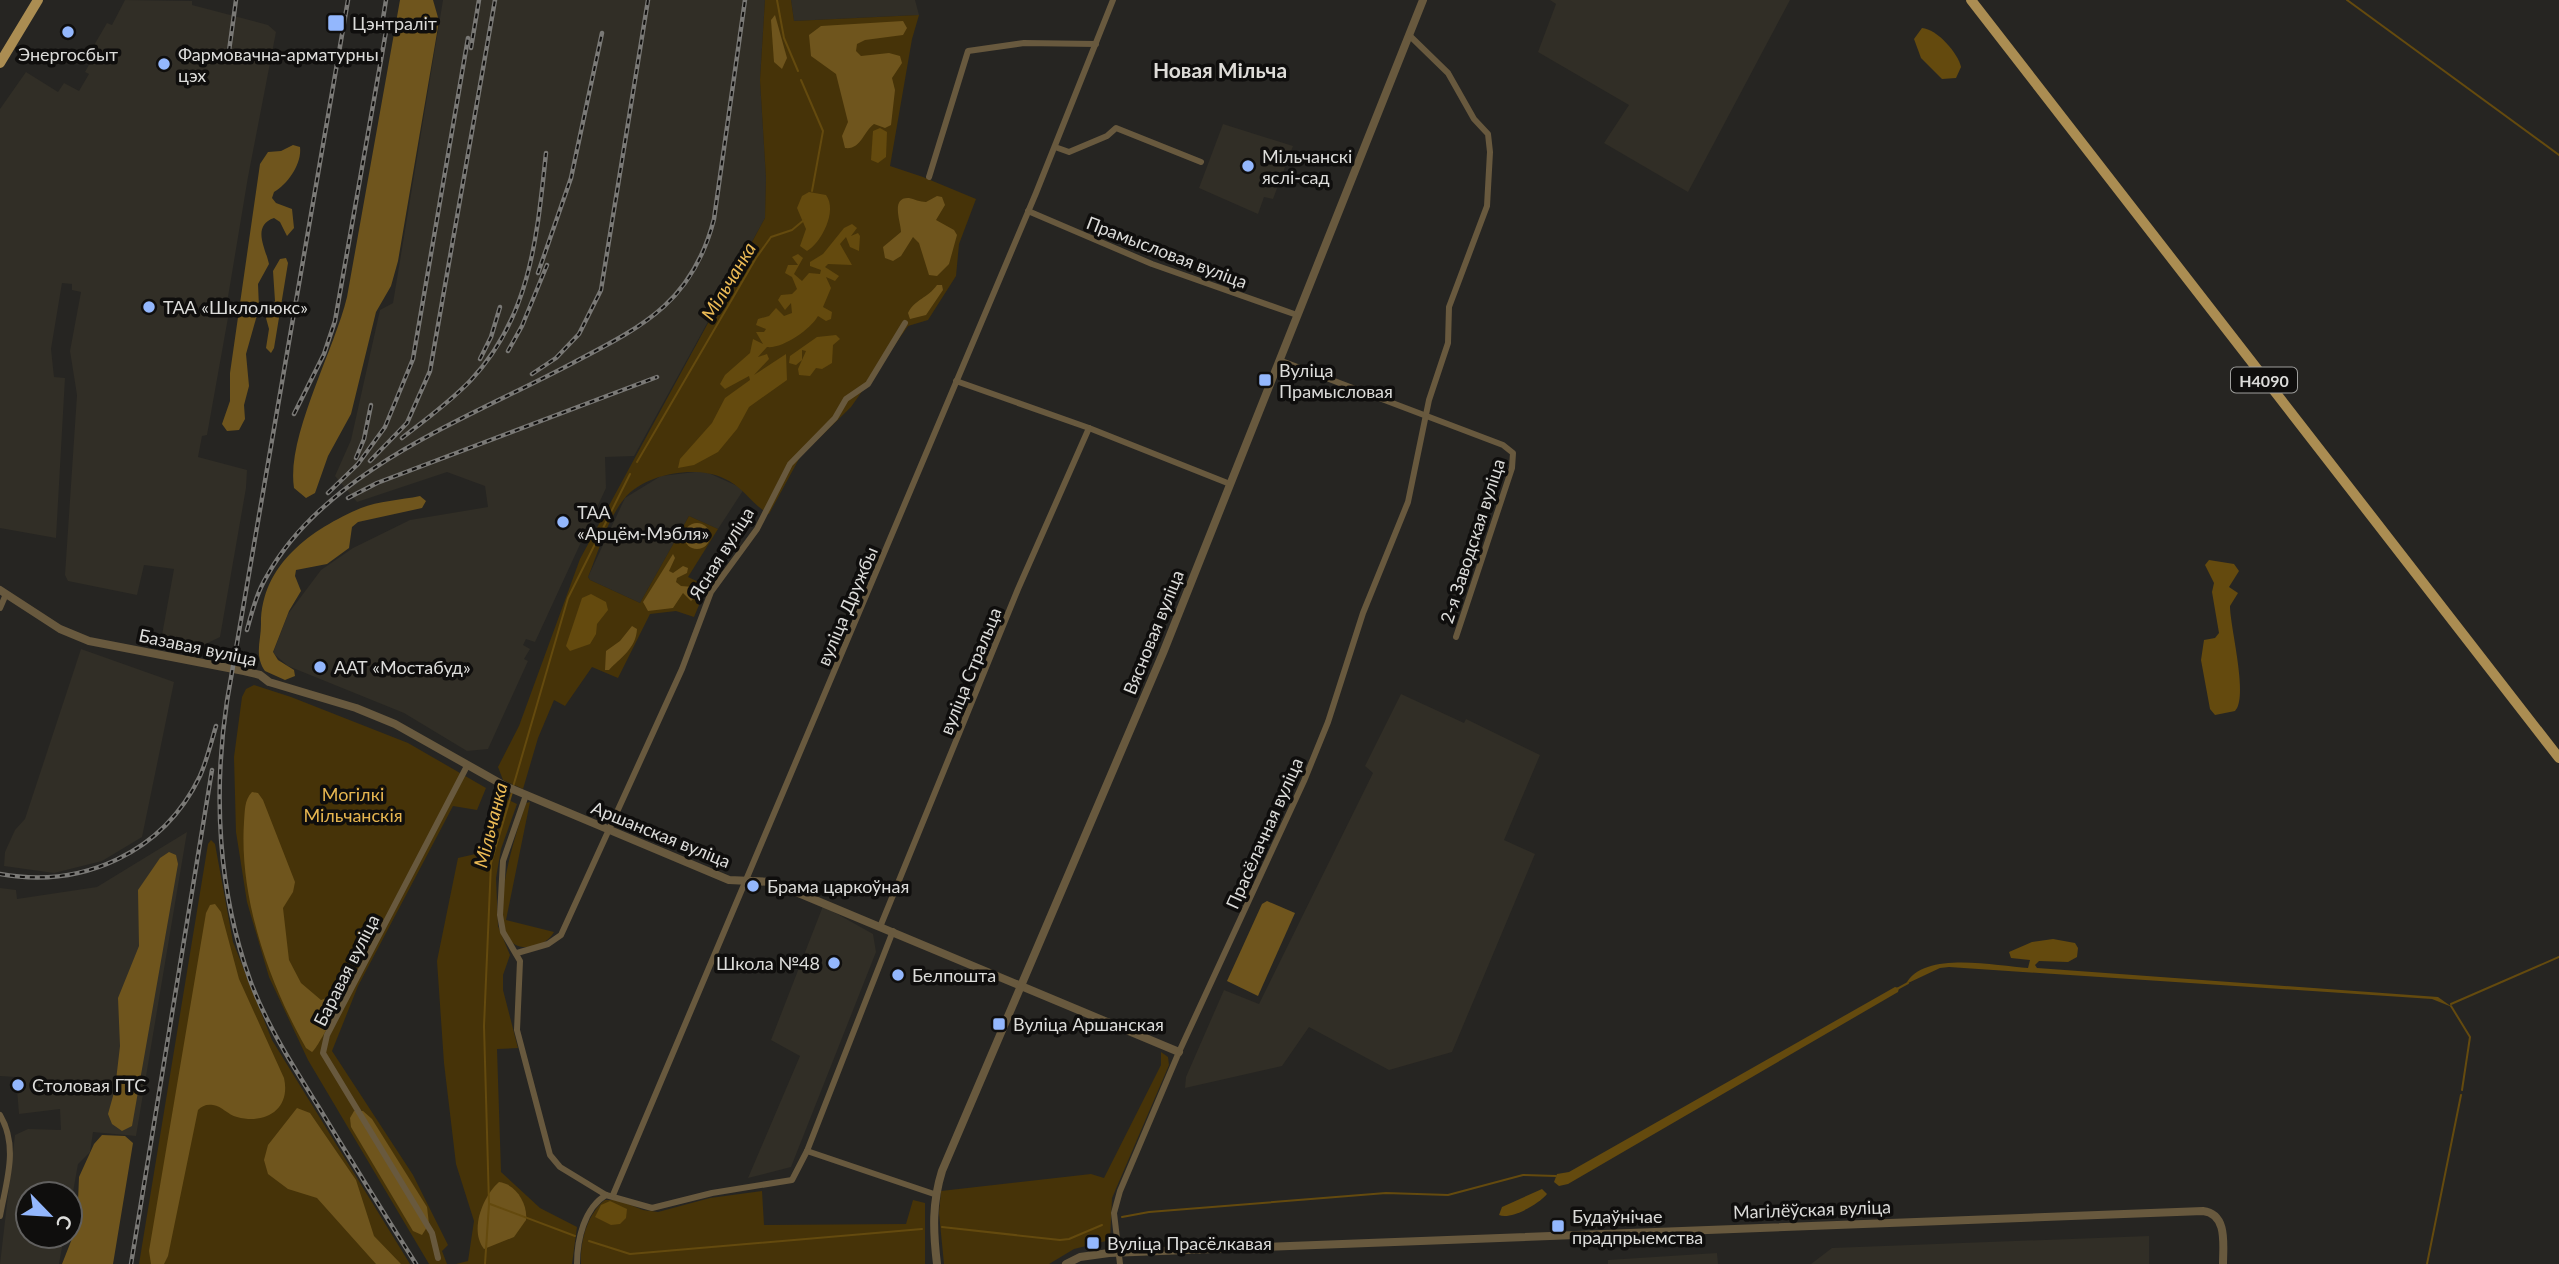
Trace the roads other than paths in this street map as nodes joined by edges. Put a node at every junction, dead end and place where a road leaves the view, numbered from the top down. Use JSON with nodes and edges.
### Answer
{"nodes":[{"id":1,"x":38,"y":0,"type":"edge"},
{"id":2,"x":1113,"y":0,"type":"edge"},
{"id":3,"x":1423,"y":0,"type":"edge"},
{"id":4,"x":1971,"y":0,"type":"edge"},
{"id":5,"x":1409,"y":35,"type":"junction"},
{"id":6,"x":1096,"y":44,"type":"junction"},
{"id":7,"x":0,"y":63,"type":"edge"},
{"id":8,"x":1055,"y":147,"type":"junction"},
{"id":9,"x":1201,"y":162,"type":"dead end"},
{"id":10,"x":929,"y":177,"type":"dead end"},
{"id":11,"x":1028,"y":211,"type":"junction"},
{"id":12,"x":1297,"y":315,"type":"junction"},
{"id":13,"x":905,"y":323,"type":"dead end"},
{"id":14,"x":1279,"y":360,"type":"junction"},
{"id":15,"x":956,"y":381,"type":"junction"},
{"id":16,"x":1427,"y":417,"type":"junction"},
{"id":17,"x":1089,"y":428,"type":"junction"},
{"id":18,"x":1230,"y":484,"type":"junction"},
{"id":19,"x":3,"y":592,"type":"edge"},
{"id":20,"x":0,"y":608,"type":"edge"},
{"id":21,"x":1456,"y":637,"type":"dead end"},
{"id":22,"x":2559,"y":758,"type":"edge"},
{"id":23,"x":467,"y":766,"type":"junction"},
{"id":24,"x":505,"y":786,"type":"joint"},
{"id":25,"x":524,"y":794,"type":"junction"},
{"id":26,"x":607,"y":829,"type":"junction"},
{"id":27,"x":748,"y":880,"type":"junction"},
{"id":28,"x":880,"y":927,"type":"junction"},
{"id":29,"x":893,"y":932,"type":"junction"},
{"id":30,"x":517,"y":953,"type":"junction"},
{"id":31,"x":1022,"y":985,"type":"junction"},
{"id":32,"x":1179,"y":1052,"type":"junction"},
{"id":33,"x":0,"y":1115,"type":"edge"},
{"id":34,"x":807,"y":1151,"type":"junction"},
{"id":35,"x":934,"y":1194,"type":"junction"},
{"id":36,"x":609,"y":1195,"type":"junction"},
{"id":37,"x":0,"y":1216,"type":"edge"},
{"id":38,"x":1120,"y":1253,"type":"junction"},
{"id":39,"x":438,"y":1258,"type":"dead end"},
{"id":40,"x":577,"y":1264,"type":"edge"},
{"id":41,"x":937,"y":1264,"type":"edge"},
{"id":42,"x":1066,"y":1264,"type":"edge"},
{"id":43,"x":1120,"y":1264,"type":"edge"},
{"id":44,"x":2223,"y":1264,"type":"edge"}],
"edges":[{"from":1,"to":7,"type":"main road"},
{"from":2,"to":6,"type":"street","name":"вуліца Дружбы"},
{"from":3,"to":5,"type":"street","name":"Вясновая вуліца"},
{"from":4,"to":22,"type":"main road","number":"Н4090"},
{"from":5,"to":12,"type":"street","name":"Вясновая вуліца"},
{"from":5,"to":16,"type":"street","name":"Прасёлачная вуліца"},
{"from":6,"to":8,"type":"street","name":"вуліца Дружбы"},
{"from":6,"to":10,"type":"street"},
{"from":8,"to":9,"type":"street"},
{"from":8,"to":11,"type":"street","name":"вуліца Дружбы"},
{"from":11,"to":12,"type":"street","name":"Прамысловая вуліца"},
{"from":11,"to":15,"type":"street","name":"вуліца Дружбы"},
{"from":12,"to":14,"type":"street","name":"Вясновая вуліца"},
{"from":13,"to":26,"type":"street","name":"Ясная вуліца"},
{"from":14,"to":16,"type":"street"},
{"from":14,"to":18,"type":"street","name":"Вясновая вуліца"},
{"from":15,"to":17,"type":"street"},
{"from":15,"to":27,"type":"street","name":"вуліца Дружбы"},
{"from":16,"to":21,"type":"street","name":"2-я Заводская вуліца"},
{"from":16,"to":32,"type":"street","name":"Прасёлачная вуліца"},
{"from":17,"to":18,"type":"street"},
{"from":17,"to":28,"type":"street","name":"вуліца Стральца"},
{"from":18,"to":31,"type":"street","name":"Вясновая вуліца"},
{"from":19,"to":20,"type":"street"},
{"from":19,"to":23,"type":"street","name":"Базавая вуліца"},
{"from":23,"to":24,"type":"street","name":"Базавая вуліца"},
{"from":23,"to":39,"type":"street","name":"Баравая вуліца"},
{"from":24,"to":25,"type":"street","name":"Аршанская вуліца"},
{"from":25,"to":26,"type":"street","name":"Аршанская вуліца"},
{"from":25,"to":30,"type":"street"},
{"from":26,"to":27,"type":"street","name":"Аршанская вуліца"},
{"from":26,"to":30,"type":"street","name":"Ясная вуліца"},
{"from":27,"to":28,"type":"street","name":"Аршанская вуліца"},
{"from":27,"to":36,"type":"street","name":"вуліца Дружбы"},
{"from":28,"to":29,"type":"street","name":"Аршанская вуліца"},
{"from":29,"to":31,"type":"street","name":"Аршанская вуліца"},
{"from":29,"to":34,"type":"street"},
{"from":30,"to":36,"type":"street"},
{"from":31,"to":32,"type":"street","name":"Аршанская вуліца"},
{"from":31,"to":35,"type":"street","name":"Вясновая вуліца"},
{"from":32,"to":38,"type":"street","name":"Прасёлачная вуліца"},
{"from":33,"to":37,"type":"street"},
{"from":34,"to":35,"type":"street"},
{"from":34,"to":36,"type":"street"},
{"from":35,"to":41,"type":"street","name":"Вясновая вуліца"},
{"from":36,"to":40,"type":"street","name":"вуліца Дружбы"},
{"from":38,"to":42,"type":"street","name":"Магілёўская вуліца"},
{"from":38,"to":43,"type":"street","name":"Прасёлачная вуліца"},
{"from":38,"to":44,"type":"street","name":"Магілёўская вуліца"}]}
